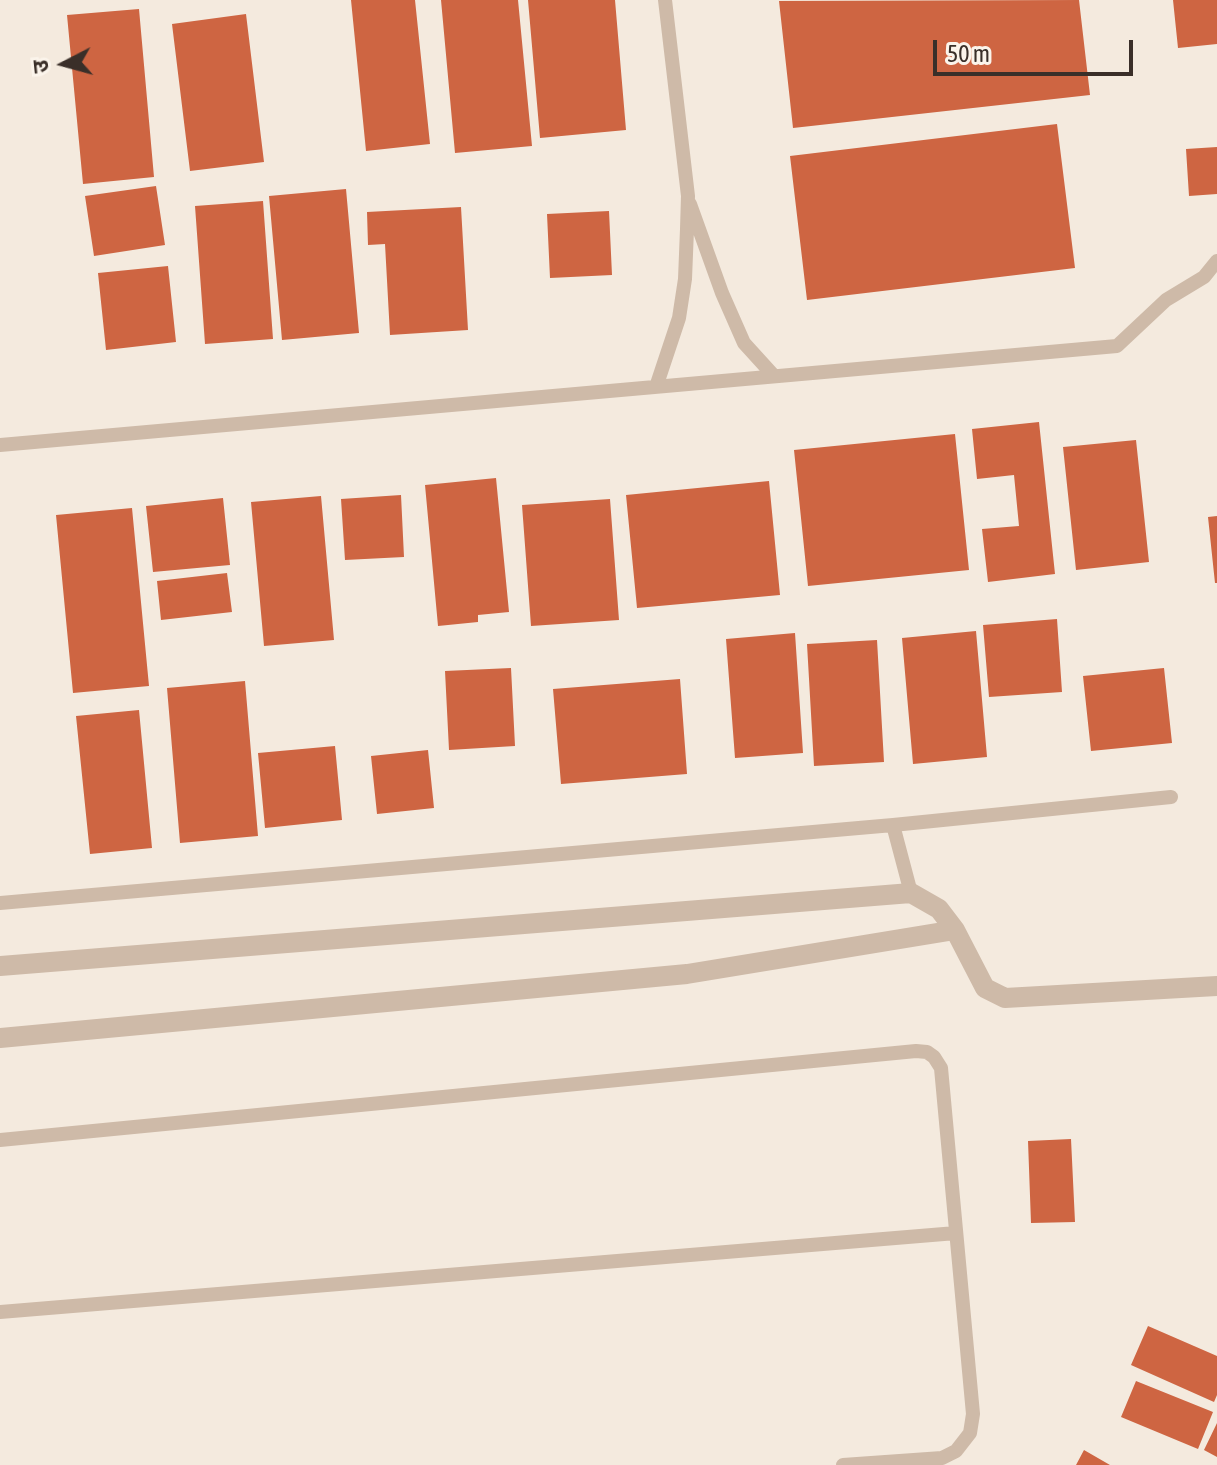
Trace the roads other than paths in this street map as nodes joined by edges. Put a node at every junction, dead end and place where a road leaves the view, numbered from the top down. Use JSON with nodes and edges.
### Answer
{"nodes":[{"id":1,"x":665,"y":0,"type":"edge"},
{"id":2,"x":688,"y":196,"type":"junction"},
{"id":3,"x":1217,"y":261,"type":"edge"},
{"id":4,"x":774,"y":376,"type":"junction"},
{"id":5,"x":656,"y":387,"type":"junction"},
{"id":6,"x":0,"y":445,"type":"edge"},
{"id":7,"x":1171,"y":797,"type":"dead end"},
{"id":8,"x":893,"y":825,"type":"junction"},
{"id":9,"x":911,"y":893,"type":"junction"},
{"id":10,"x":0,"y":903,"type":"edge"},
{"id":11,"x":955,"y":930,"type":"junction"},
{"id":12,"x":0,"y":966,"type":"edge"},
{"id":13,"x":1217,"y":986,"type":"edge"},
{"id":14,"x":0,"y":1038,"type":"edge"},
{"id":15,"x":0,"y":1140,"type":"edge"},
{"id":16,"x":956,"y":1233,"type":"junction"},
{"id":17,"x":0,"y":1312,"type":"edge"},
{"id":18,"x":843,"y":1465,"type":"edge"}],
"edges":[{"from":1,"to":2,"type":"lane"},
{"from":2,"to":4,"type":"lane"},
{"from":2,"to":5,"type":"lane"},
{"from":3,"to":4,"type":"lane"},
{"from":4,"to":5,"type":"lane"},
{"from":5,"to":6,"type":"lane"},
{"from":7,"to":8,"type":"lane"},
{"from":8,"to":9,"type":"lane"},
{"from":8,"to":10,"type":"lane"},
{"from":9,"to":11,"type":"street"},
{"from":9,"to":12,"type":"street"},
{"from":11,"to":13,"type":"street"},
{"from":11,"to":14,"type":"street"},
{"from":15,"to":16,"type":"lane"},
{"from":16,"to":17,"type":"lane"},
{"from":16,"to":18,"type":"lane"}]}
